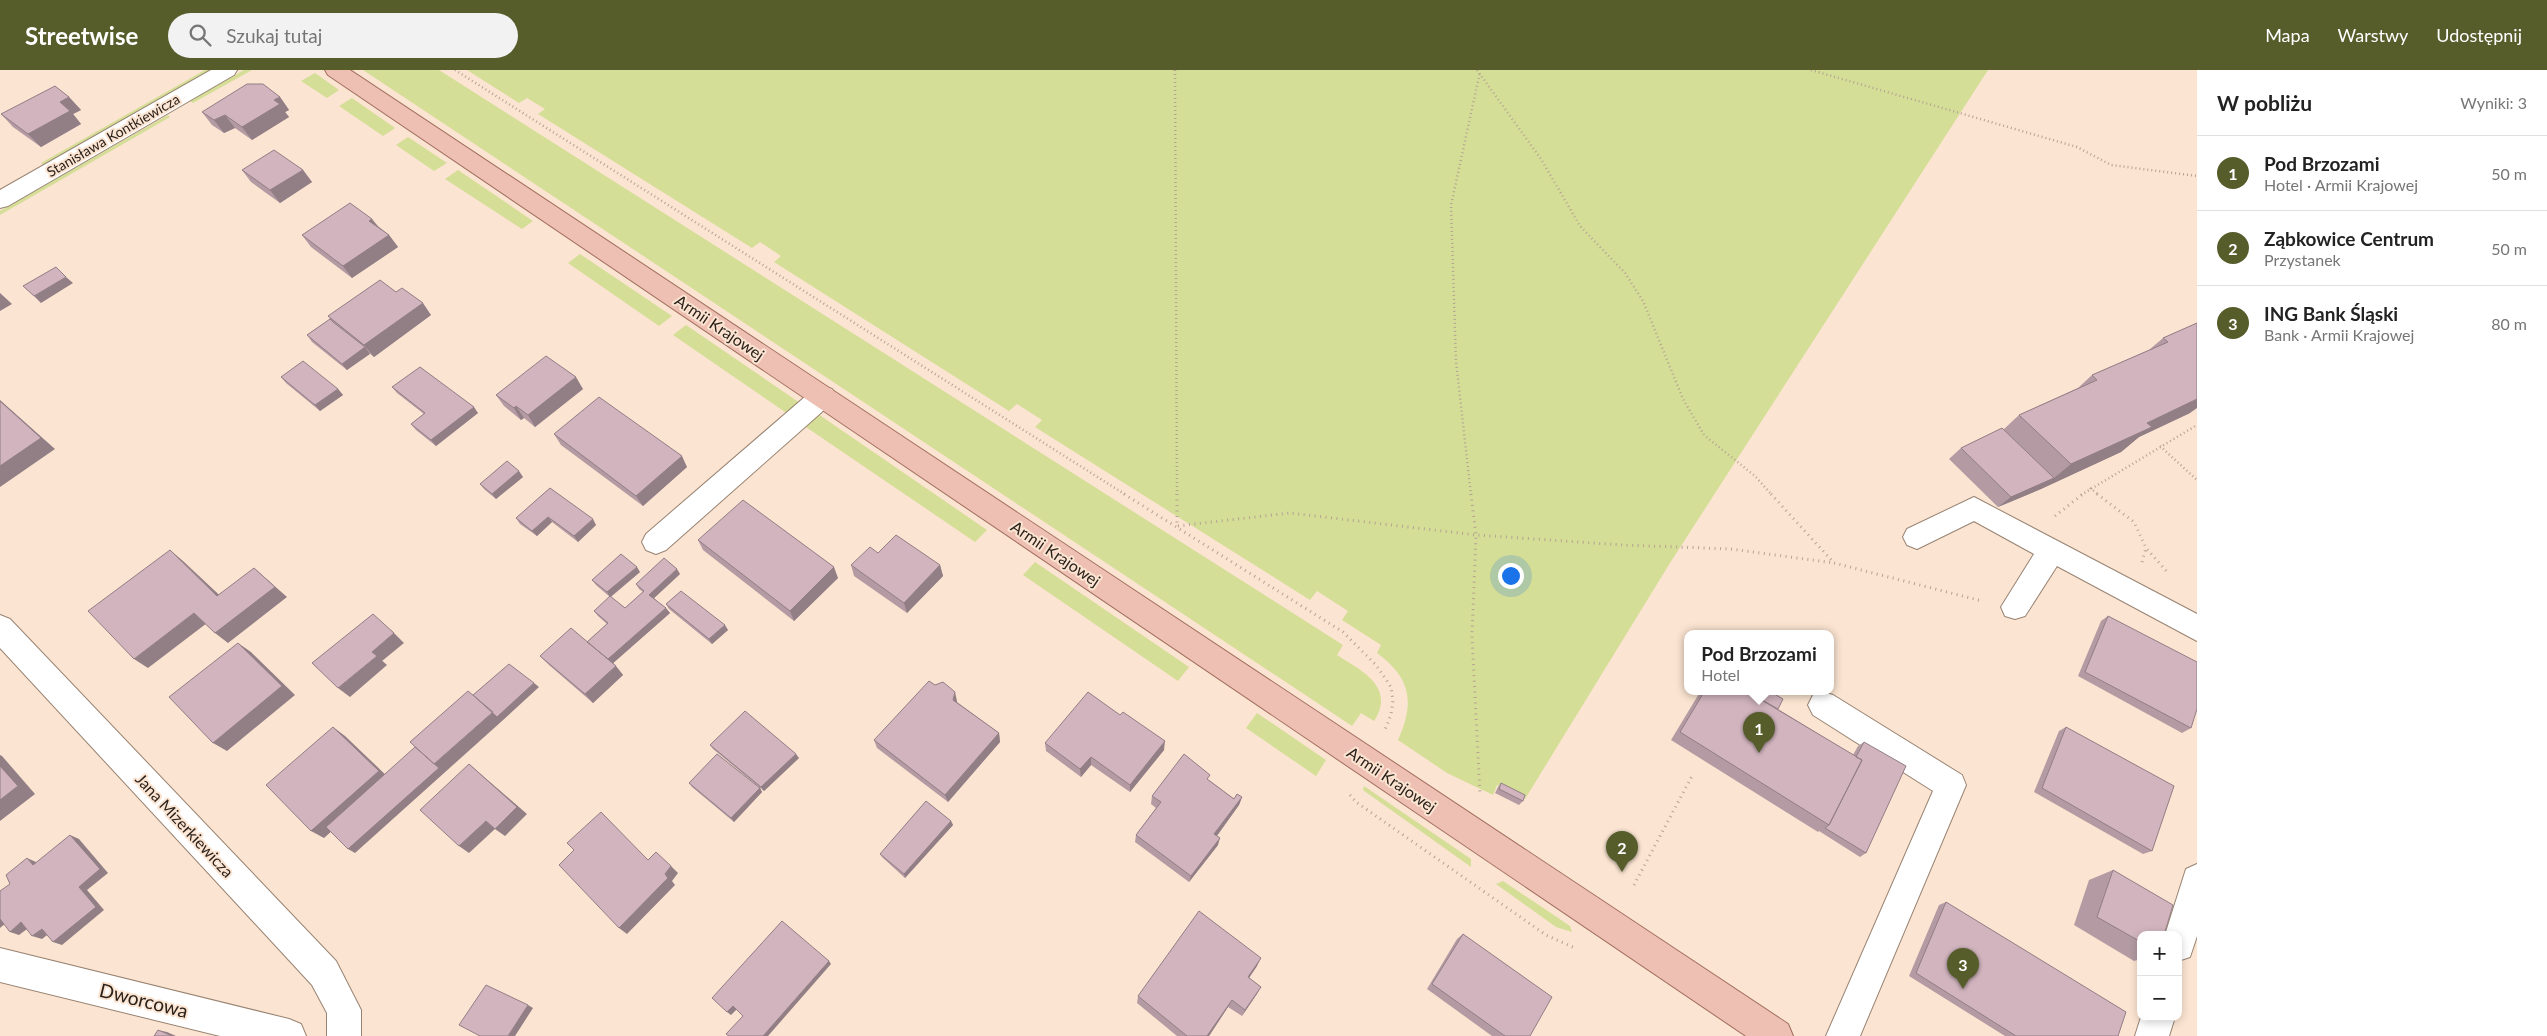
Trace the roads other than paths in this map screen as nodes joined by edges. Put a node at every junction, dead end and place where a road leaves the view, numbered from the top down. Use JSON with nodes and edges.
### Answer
{"nodes":[{"id":1,"x":227,"y":70,"type":"edge"},
{"id":2,"x":336,"y":70,"type":"edge"},
{"id":3,"x":0,"y":200,"type":"edge"},
{"id":4,"x":823,"y":396,"type":"junction"},
{"id":5,"x":1917,"y":537,"type":"dead end"},
{"id":6,"x":656,"y":542,"type":"dead end"},
{"id":7,"x":2063,"y":555,"type":"junction"},
{"id":8,"x":2015,"y":606,"type":"road end"},
{"id":9,"x":0,"y":628,"type":"edge"},
{"id":10,"x":2197,"y":628,"type":"edge"},
{"id":11,"x":1823,"y":705,"type":"dead end"},
{"id":12,"x":2197,"y":880,"type":"edge"},
{"id":13,"x":2182,"y":931,"type":"edge"},
{"id":14,"x":0,"y":965,"type":"edge"},
{"id":15,"x":2157,"y":1021,"type":"edge"},
{"id":16,"x":289,"y":1036,"type":"edge"},
{"id":17,"x":344,"y":1036,"type":"edge"},
{"id":18,"x":1776,"y":1036,"type":"edge"},
{"id":19,"x":1843,"y":1036,"type":"edge"},
{"id":20,"x":2152,"y":1036,"type":"edge"}],
"edges":[{"from":1,"to":3,"type":"street","name":"Stanisława Kontkiewicza"},
{"from":2,"to":4,"type":"main road","name":"Armii Krajowej"},
{"from":4,"to":6,"type":"street"},
{"from":4,"to":18,"type":"main road","name":"Armii Krajowej"},
{"from":5,"to":7,"type":"street"},
{"from":7,"to":8,"type":"street"},
{"from":7,"to":10,"type":"street"},
{"from":9,"to":17,"type":"street","name":"Jana Mizerkiewicza"},
{"from":11,"to":19,"type":"street"},
{"from":12,"to":13,"type":"street"},
{"from":14,"to":16,"type":"street","name":"Dworcowa"},
{"from":15,"to":20,"type":"street"}]}
